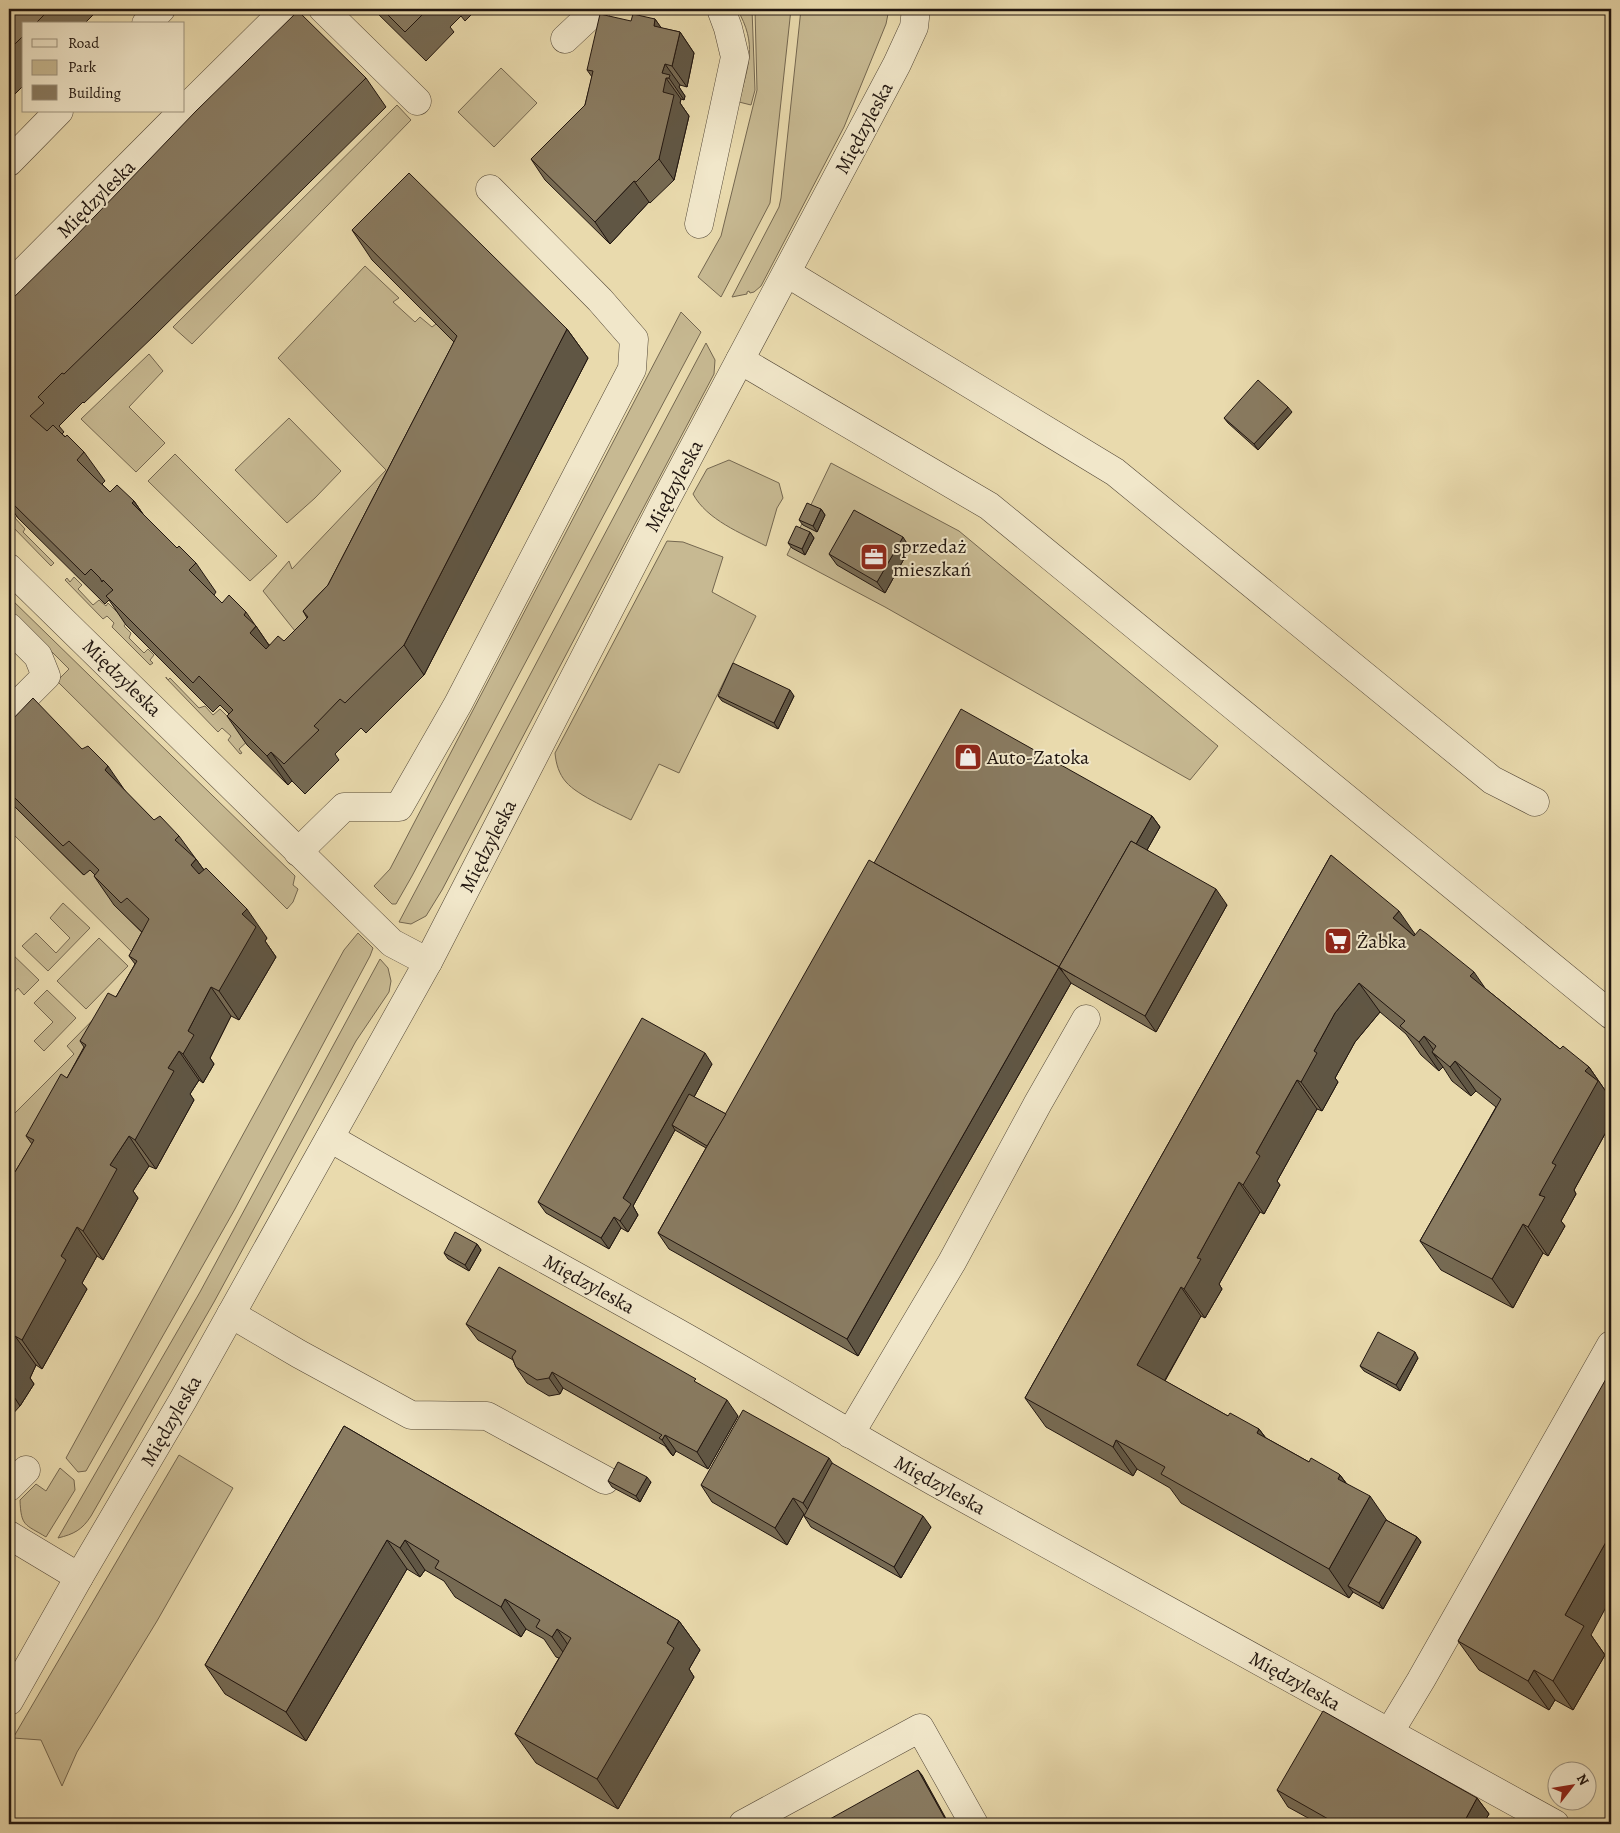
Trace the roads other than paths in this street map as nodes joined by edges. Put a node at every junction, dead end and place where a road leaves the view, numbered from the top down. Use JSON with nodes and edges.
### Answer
{"nodes":[{"id":1,"x":161,"y":9,"type":"edge"},
{"id":2,"x":286,"y":9,"type":"edge"},
{"id":3,"x":323,"y":9,"type":"edge"},
{"id":4,"x":597,"y":9,"type":"edge"},
{"id":5,"x":721,"y":9,"type":"edge"},
{"id":6,"x":916,"y":9,"type":"edge"},
{"id":7,"x":148,"y":22,"type":"edge"},
{"id":8,"x":565,"y":39,"type":"dead end"},
{"id":9,"x":417,"y":101,"type":"dead end"},
{"id":10,"x":185,"y":109,"type":"edge"},
{"id":11,"x":58,"y":112,"type":"edge"},
{"id":12,"x":182,"y":112,"type":"edge"},
{"id":13,"x":9,"y":162,"type":"edge"},
{"id":14,"x":490,"y":189,"type":"dead end"},
{"id":15,"x":699,"y":224,"type":"dead end"},
{"id":16,"x":787,"y":273,"type":"junction"},
{"id":17,"x":9,"y":286,"type":"edge"},
{"id":18,"x":740,"y":360,"type":"junction"},
{"id":19,"x":9,"y":568,"type":"edge"},
{"id":20,"x":9,"y":627,"type":"edge"},
{"id":21,"x":9,"y":713,"type":"edge"},
{"id":22,"x":1535,"y":802,"type":"dead end"},
{"id":23,"x":298,"y":852,"type":"junction"},
{"id":24,"x":428,"y":962,"type":"junction"},
{"id":25,"x":1611,"y":1015,"type":"edge"},
{"id":26,"x":1086,"y":1019,"type":"dead end"},
{"id":27,"x":330,"y":1138,"type":"junction"},
{"id":28,"x":231,"y":1314,"type":"junction"},
{"id":29,"x":1611,"y":1345,"type":"edge"},
{"id":30,"x":850,"y":1434,"type":"junction"},
{"id":31,"x":605,"y":1480,"type":"dead end"},
{"id":32,"x":9,"y":1535,"type":"edge"},
{"id":33,"x":79,"y":1577,"type":"junction"},
{"id":34,"x":9,"y":1701,"type":"edge"},
{"id":35,"x":1389,"y":1733,"type":"junction"},
{"id":36,"x":743,"y":1824,"type":"edge"},
{"id":37,"x":974,"y":1824,"type":"edge"},
{"id":38,"x":1555,"y":1824,"type":"edge"}],
"edges":[{"from":1,"to":7,"type":"street"},
{"from":2,"to":10,"type":"street","name":"Międzyleska"},
{"from":3,"to":9,"type":"street"},
{"from":4,"to":8,"type":"street"},
{"from":5,"to":15,"type":"street"},
{"from":6,"to":16,"type":"street","name":"Międzyleska"},
{"from":11,"to":13,"type":"street"},
{"from":12,"to":17,"type":"street","name":"Międzyleska"},
{"from":14,"to":23,"type":"street"},
{"from":16,"to":18,"type":"street","name":"Międzyleska"},
{"from":16,"to":22,"type":"street"},
{"from":18,"to":24,"type":"street","name":"Międzyleska"},
{"from":18,"to":25,"type":"street"},
{"from":19,"to":23,"type":"street","name":"Międzyleska"},
{"from":20,"to":21,"type":"street"},
{"from":23,"to":24,"type":"street","name":"Międzyleska"},
{"from":24,"to":27,"type":"street","name":"Międzyleska"},
{"from":26,"to":30,"type":"street"},
{"from":27,"to":28,"type":"street","name":"Międzyleska"},
{"from":27,"to":30,"type":"street","name":"Międzyleska"},
{"from":28,"to":31,"type":"street"},
{"from":28,"to":33,"type":"street","name":"Międzyleska"},
{"from":29,"to":35,"type":"street"},
{"from":30,"to":35,"type":"street","name":"Międzyleska"},
{"from":32,"to":33,"type":"street"},
{"from":33,"to":34,"type":"street","name":"Międzyleska"},
{"from":35,"to":38,"type":"street","name":"Międzyleska"},
{"from":36,"to":37,"type":"street"}]}
